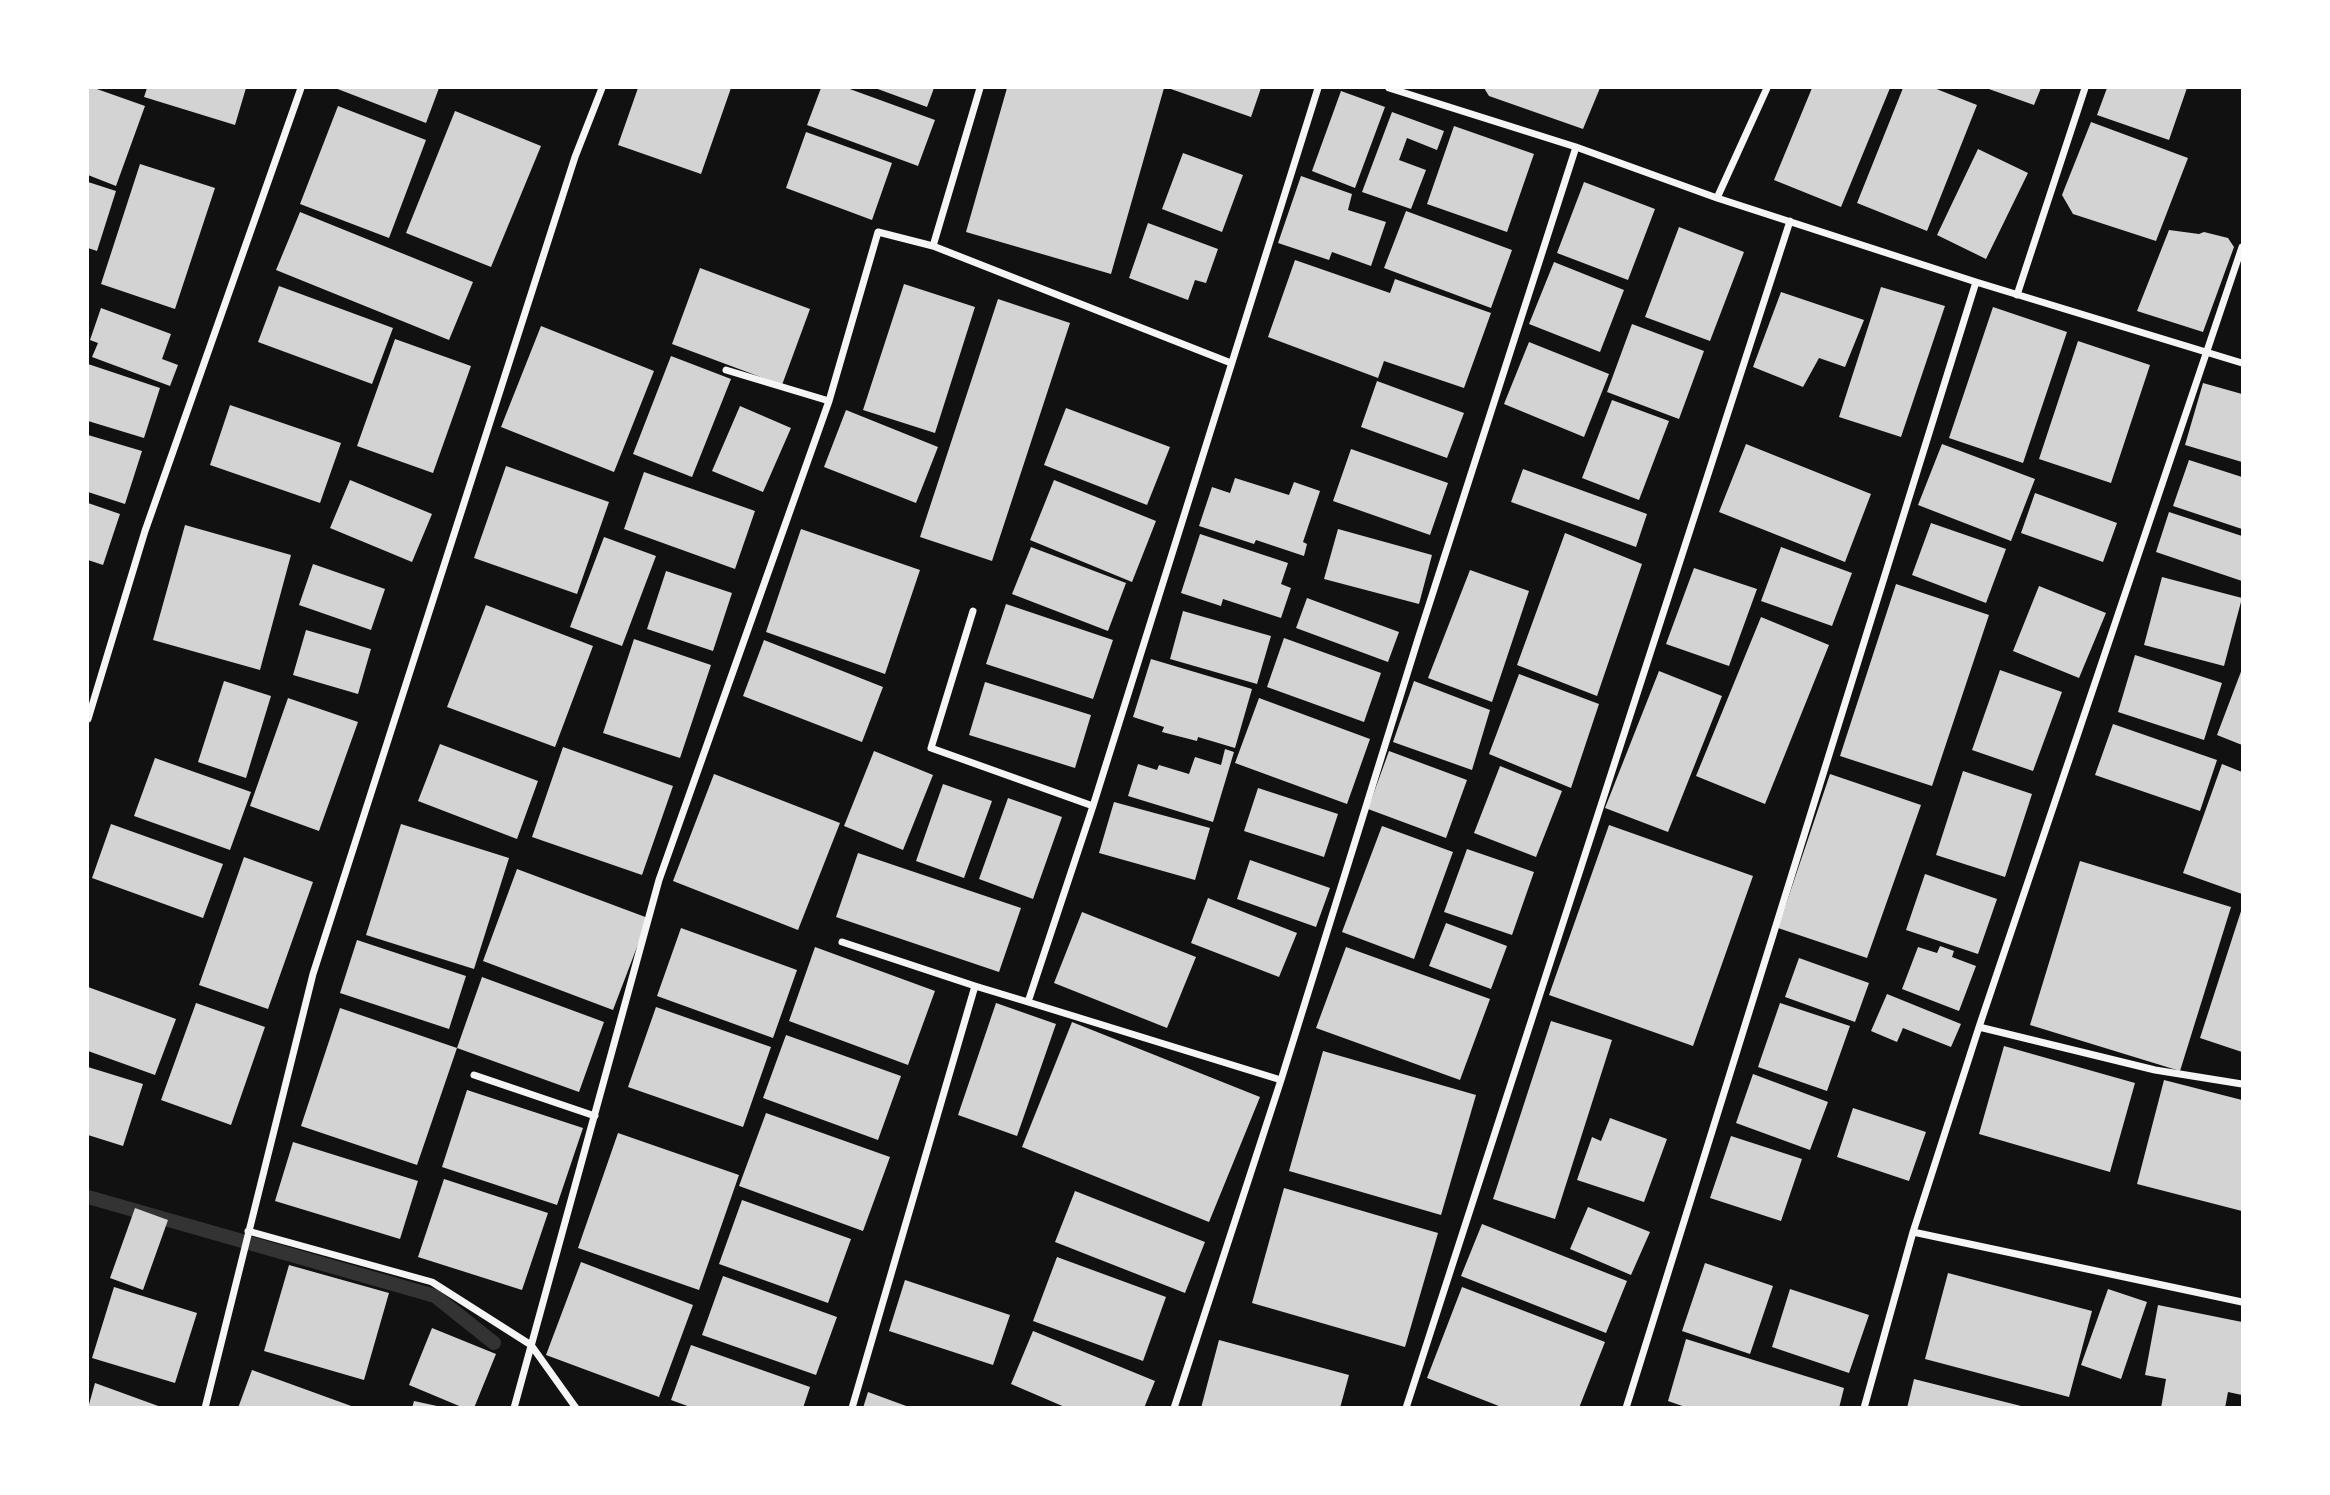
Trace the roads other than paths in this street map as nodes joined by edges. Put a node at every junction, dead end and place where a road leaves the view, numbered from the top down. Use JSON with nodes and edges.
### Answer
{"nodes":[{"id":1,"x":301,"y":88,"type":"edge"},
{"id":2,"x":602,"y":88,"type":"edge"},
{"id":3,"x":980,"y":88,"type":"edge"},
{"id":4,"x":1318,"y":88,"type":"edge"},
{"id":5,"x":1389,"y":88,"type":"edge"},
{"id":6,"x":1423,"y":88,"type":"edge"},
{"id":7,"x":1767,"y":88,"type":"edge"},
{"id":8,"x":2085,"y":88,"type":"edge"},
{"id":9,"x":1419,"y":97,"type":"junction"},
{"id":10,"x":1576,"y":147,"type":"junction"},
{"id":11,"x":1717,"y":198,"type":"junction"},
{"id":12,"x":1790,"y":221,"type":"junction"},
{"id":13,"x":933,"y":246,"type":"junction"},
{"id":14,"x":2242,"y":247,"type":"edge"},
{"id":15,"x":1976,"y":282,"type":"junction"},
{"id":16,"x":2017,"y":295,"type":"junction"},
{"id":17,"x":2206,"y":351,"type":"junction"},
{"id":18,"x":1231,"y":363,"type":"junction"},
{"id":19,"x":2242,"y":363,"type":"edge"},
{"id":20,"x":726,"y":370,"type":"dead end"},
{"id":21,"x":829,"y":401,"type":"junction"},
{"id":22,"x":972,"y":611,"type":"dead end"},
{"id":23,"x":88,"y":719,"type":"edge"},
{"id":24,"x":1093,"y":806,"type":"junction"},
{"id":25,"x":842,"y":942,"type":"dead end"},
{"id":26,"x":975,"y":986,"type":"junction"},
{"id":27,"x":1028,"y":1002,"type":"junction"},
{"id":28,"x":1979,"y":1027,"type":"junction"},
{"id":29,"x":474,"y":1075,"type":"dead end"},
{"id":30,"x":1281,"y":1080,"type":"junction"},
{"id":31,"x":2242,"y":1084,"type":"edge"},
{"id":32,"x":594,"y":1116,"type":"junction"},
{"id":33,"x":248,"y":1231,"type":"junction"},
{"id":34,"x":1913,"y":1232,"type":"junction"},
{"id":35,"x":2242,"y":1301,"type":"edge"},
{"id":36,"x":531,"y":1345,"type":"junction"},
{"id":37,"x":205,"y":1408,"type":"edge"},
{"id":38,"x":514,"y":1408,"type":"edge"},
{"id":39,"x":576,"y":1408,"type":"edge"},
{"id":40,"x":852,"y":1408,"type":"edge"},
{"id":41,"x":1174,"y":1408,"type":"edge"},
{"id":42,"x":1406,"y":1408,"type":"edge"},
{"id":43,"x":1626,"y":1408,"type":"edge"},
{"id":44,"x":1864,"y":1408,"type":"edge"}],
"edges":[{"from":1,"to":23,"type":"street"},
{"from":2,"to":33,"type":"street"},
{"from":3,"to":13,"type":"street"},
{"from":4,"to":18,"type":"street"},
{"from":5,"to":9,"type":"street"},
{"from":6,"to":9,"type":"street"},
{"from":7,"to":11,"type":"street"},
{"from":8,"to":16,"type":"street"},
{"from":9,"to":10,"type":"street"},
{"from":10,"to":11,"type":"street"},
{"from":10,"to":30,"type":"street"},
{"from":11,"to":12,"type":"street"},
{"from":12,"to":15,"type":"street"},
{"from":12,"to":42,"type":"street"},
{"from":13,"to":18,"type":"street"},
{"from":13,"to":21,"type":"street"},
{"from":14,"to":17,"type":"street"},
{"from":15,"to":16,"type":"street"},
{"from":15,"to":43,"type":"street"},
{"from":16,"to":17,"type":"street"},
{"from":17,"to":19,"type":"street"},
{"from":17,"to":28,"type":"street"},
{"from":18,"to":24,"type":"street"},
{"from":20,"to":21,"type":"street"},
{"from":21,"to":32,"type":"street"},
{"from":22,"to":24,"type":"street"},
{"from":24,"to":27,"type":"street"},
{"from":25,"to":26,"type":"street"},
{"from":26,"to":27,"type":"street"},
{"from":26,"to":40,"type":"street"},
{"from":27,"to":30,"type":"street"},
{"from":28,"to":31,"type":"street"},
{"from":28,"to":34,"type":"street"},
{"from":29,"to":32,"type":"street"},
{"from":30,"to":41,"type":"street"},
{"from":32,"to":36,"type":"street"},
{"from":33,"to":36,"type":"street"},
{"from":33,"to":37,"type":"street"},
{"from":34,"to":35,"type":"street"},
{"from":34,"to":44,"type":"street"},
{"from":36,"to":38,"type":"street"},
{"from":36,"to":39,"type":"street"}]}
